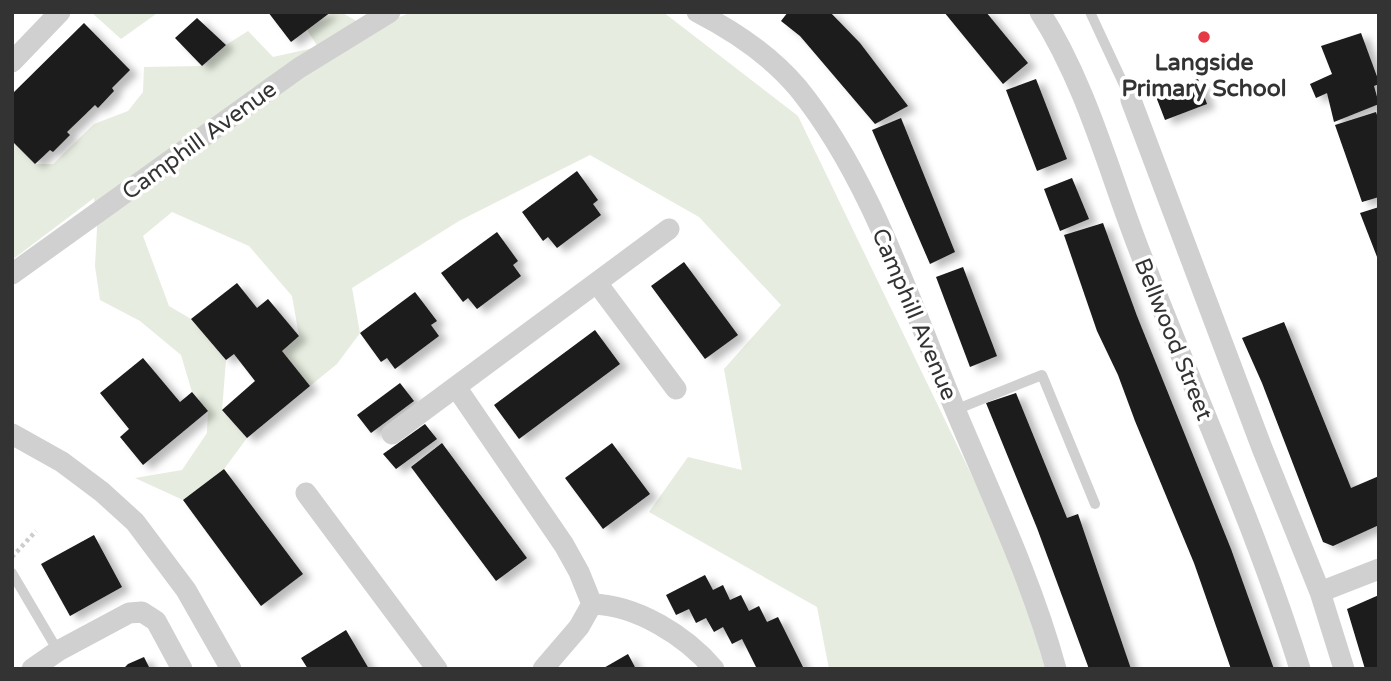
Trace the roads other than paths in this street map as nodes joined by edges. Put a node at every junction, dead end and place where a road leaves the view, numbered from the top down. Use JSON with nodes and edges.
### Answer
{"nodes":[{"id":1,"x":60,"y":12,"type":"edge"},
{"id":2,"x":390,"y":12,"type":"edge"},
{"id":3,"x":697,"y":12,"type":"edge"},
{"id":4,"x":1040,"y":12,"type":"edge"},
{"id":5,"x":1090,"y":12,"type":"edge"},
{"id":6,"x":12,"y":62,"type":"edge"},
{"id":7,"x":1131,"y":100,"type":"joint"},
{"id":8,"x":669,"y":229,"type":"dead end"},
{"id":9,"x":12,"y":274,"type":"edge"},
{"id":10,"x":597,"y":283,"type":"junction"},
{"id":11,"x":456,"y":387,"type":"junction"},
{"id":12,"x":676,"y":389,"type":"dead end"},
{"id":13,"x":955,"y":410,"type":"junction"},
{"id":14,"x":12,"y":434,"type":"edge"},
{"id":15,"x":392,"y":434,"type":"dead end"},
{"id":16,"x":306,"y":493,"type":"dead end"},
{"id":17,"x":1095,"y":504,"type":"dead end"},
{"id":18,"x":1379,"y":569,"type":"edge"},
{"id":19,"x":12,"y":573,"type":"edge"},
{"id":20,"x":1320,"y":592,"type":"junction"},
{"id":21,"x":593,"y":604,"type":"junction"},
{"id":22,"x":58,"y":651,"type":"junction"},
{"id":23,"x":32,"y":669,"type":"edge"},
{"id":24,"x":182,"y":669,"type":"edge"},
{"id":25,"x":231,"y":669,"type":"edge"},
{"id":26,"x":437,"y":669,"type":"edge"},
{"id":27,"x":543,"y":669,"type":"edge"},
{"id":28,"x":714,"y":669,"type":"edge"},
{"id":29,"x":1056,"y":669,"type":"edge"},
{"id":30,"x":1300,"y":669,"type":"edge"},
{"id":31,"x":1344,"y":669,"type":"edge"}],
"edges":[{"from":1,"to":6,"type":"street"},
{"from":2,"to":9,"type":"street","name":"Camphill Avenue"},
{"from":3,"to":13,"type":"street","name":"Camphill Avenue"},
{"from":4,"to":30,"type":"street","name":"Bellwood Street"},
{"from":5,"to":7,"type":"lane"},
{"from":7,"to":20,"type":"street","name":"Bellwood Street"},
{"from":8,"to":10,"type":"street"},
{"from":10,"to":11,"type":"street"},
{"from":10,"to":12,"type":"street"},
{"from":11,"to":15,"type":"street"},
{"from":11,"to":21,"type":"street"},
{"from":13,"to":17,"type":"lane"},
{"from":13,"to":29,"type":"street","name":"Camphill Avenue"},
{"from":14,"to":25,"type":"street"},
{"from":16,"to":26,"type":"street"},
{"from":18,"to":20,"type":"street"},
{"from":19,"to":22,"type":"lane"},
{"from":20,"to":31,"type":"street","name":"Bellwood Street"},
{"from":21,"to":27,"type":"street"},
{"from":21,"to":28,"type":"street"},
{"from":22,"to":23,"type":"street"},
{"from":22,"to":24,"type":"street"}]}
